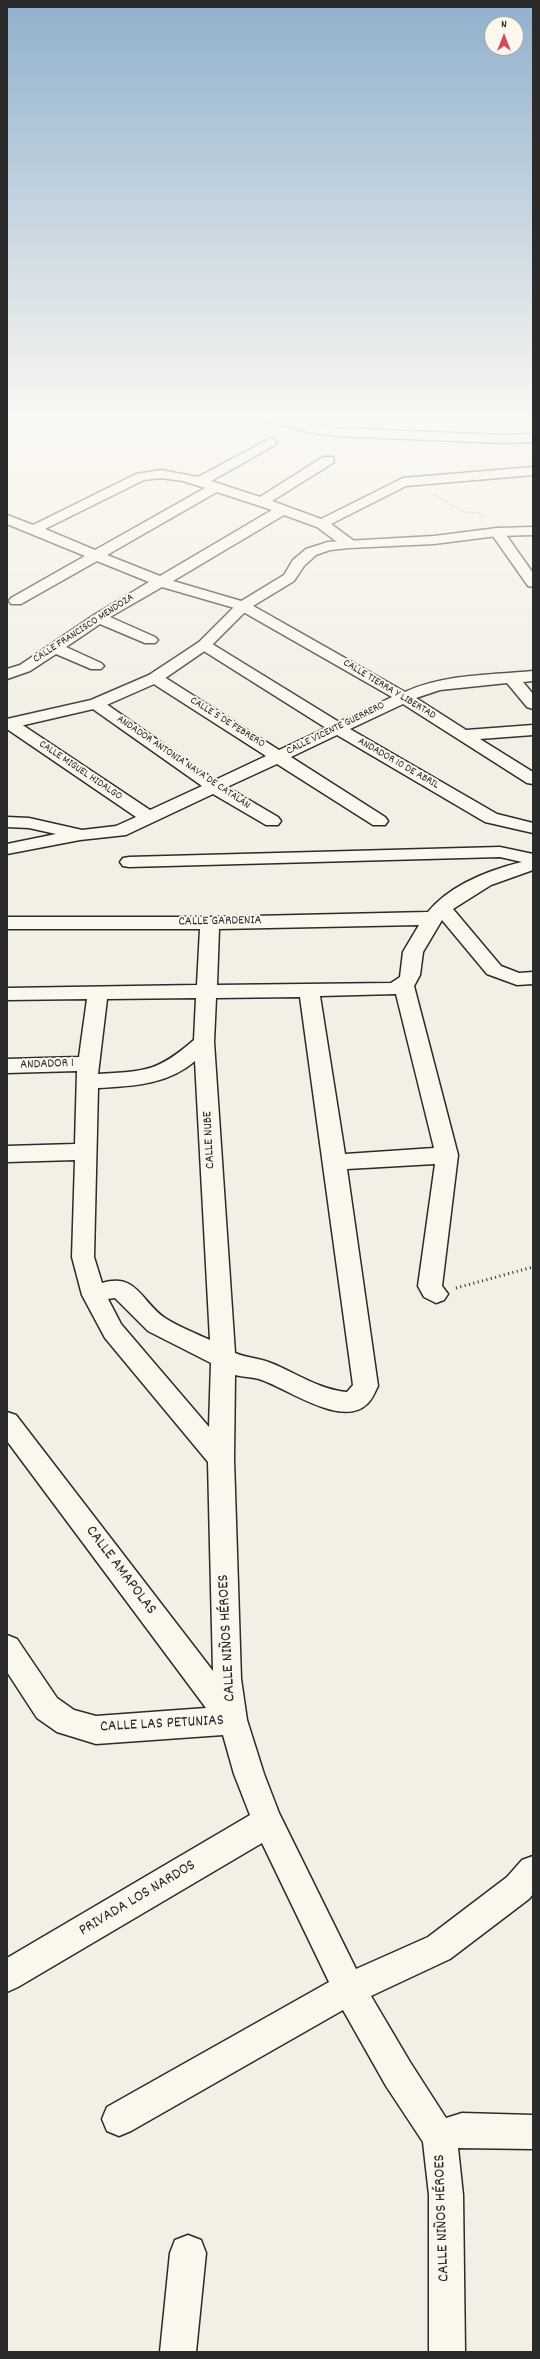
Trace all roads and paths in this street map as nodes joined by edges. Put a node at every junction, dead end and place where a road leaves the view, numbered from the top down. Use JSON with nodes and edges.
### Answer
{"nodes":[{"id":1,"x":24,"y":525,"type":"edge"},
{"id":2,"x":43,"y":525,"type":"edge"},
{"id":3,"x":149,"y":525,"type":"edge"},
{"id":4,"x":256,"y":525,"type":"edge"},
{"id":5,"x":324,"y":525,"type":"edge"},
{"id":6,"x":490,"y":525,"type":"edge"},
{"id":7,"x":35,"y":529,"type":"junction"},
{"id":8,"x":533,"y":531,"type":"edge"},
{"id":9,"x":497,"y":532,"type":"junction"},
{"id":10,"x":350,"y":544,"type":"junction"},
{"id":11,"x":98,"y":554,"type":"junction"},
{"id":12,"x":159,"y":581,"type":"junction"},
{"id":13,"x":533,"y":583,"type":"edge"},
{"id":14,"x":16,"y":601,"type":"dead end"},
{"id":15,"x":243,"y":606,"type":"junction"},
{"id":16,"x":99,"y":618,"type":"junction"},
{"id":17,"x":150,"y":640,"type":"dead end"},
{"id":18,"x":204,"y":645,"type":"junction"},
{"id":19,"x":56,"y":648,"type":"junction"},
{"id":20,"x":96,"y":666,"type":"dead end"},
{"id":21,"x":7,"y":674,"type":"edge"},
{"id":22,"x":533,"y":676,"type":"edge"},
{"id":23,"x":155,"y":678,"type":"junction"},
{"id":24,"x":511,"y":678,"type":"junction"},
{"id":25,"x":403,"y":697,"type":"junction"},
{"id":26,"x":96,"y":704,"type":"junction"},
{"id":27,"x":533,"y":704,"type":"edge"},
{"id":28,"x":8,"y":723,"type":"edge"},
{"id":29,"x":338,"y":729,"type":"junction"},
{"id":30,"x":533,"y":730,"type":"edge"},
{"id":31,"x":464,"y":736,"type":"junction"},
{"id":32,"x":281,"y":756,"type":"junction"},
{"id":33,"x":533,"y":779,"type":"edge"},
{"id":34,"x":216,"y":788,"type":"junction"},
{"id":35,"x":7,"y":805,"type":"edge"},
{"id":36,"x":150,"y":818,"type":"junction"},
{"id":37,"x":379,"y":820,"type":"dead end"},
{"id":38,"x":272,"y":821,"type":"dead end"},
{"id":39,"x":7,"y":822,"type":"edge"},
{"id":40,"x":29,"y":823,"type":"junction"},
{"id":41,"x":533,"y":828,"type":"edge"},
{"id":42,"x":82,"y":834,"type":"junction"},
{"id":43,"x":7,"y":849,"type":"edge"},
{"id":44,"x":533,"y":859,"type":"edge"},
{"id":45,"x":128,"y":862,"type":"dead end"},
{"id":46,"x":533,"y":865,"type":"edge"},
{"id":47,"x":438,"y":913,"type":"junction"},
{"id":48,"x":7,"y":923,"type":"edge"},
{"id":49,"x":210,"y":923,"type":"junction"},
{"id":50,"x":533,"y":978,"type":"edge"},
{"id":51,"x":404,"y":986,"type":"junction"},
{"id":52,"x":208,"y":991,"type":"junction"},
{"id":53,"x":309,"y":991,"type":"junction"},
{"id":54,"x":7,"y":994,"type":"edge"},
{"id":55,"x":98,"y":994,"type":"junction"},
{"id":56,"x":204,"y":1042,"type":"junction"},
{"id":57,"x":7,"y":1066,"type":"edge"},
{"id":58,"x":88,"y":1073,"type":"junction"},
{"id":59,"x":86,"y":1152,"type":"junction"},
{"id":60,"x":7,"y":1154,"type":"edge"},
{"id":61,"x":447,"y":1155,"type":"junction"},
{"id":62,"x":335,"y":1162,"type":"junction"},
{"id":63,"x":533,"y":1267,"type":"edge"},
{"id":64,"x":436,"y":1294,"type":"joint"},
{"id":65,"x":94,"y":1295,"type":"junction"},
{"id":66,"x":223,"y":1358,"type":"junction"},
{"id":67,"x":7,"y":1422,"type":"edge"},
{"id":68,"x":221,"y":1459,"type":"junction"},
{"id":69,"x":7,"y":1648,"type":"edge"},
{"id":70,"x":233,"y":1720,"type":"junction"},
{"id":71,"x":268,"y":1822,"type":"junction"},
{"id":72,"x":533,"y":1871,"type":"edge"},
{"id":73,"x":7,"y":1976,"type":"edge"},
{"id":74,"x":349,"y":1989,"type":"junction"},
{"id":75,"x":118,"y":2118,"type":"dead end"},
{"id":76,"x":533,"y":2132,"type":"edge"},
{"id":77,"x":439,"y":2137,"type":"junction"},
{"id":78,"x":188,"y":2253,"type":"dead end"},
{"id":79,"x":178,"y":2352,"type":"edge"},
{"id":80,"x":447,"y":2352,"type":"edge"}],
"edges":[{"from":1,"to":7,"type":"street","name":"CALLE TIERRA Y LIBERTAD"},
{"from":2,"to":7,"type":"street"},
{"from":3,"to":11,"type":"street"},
{"from":4,"to":12,"type":"street","name":"CALLE FRANCISCO MENDOZA"},
{"from":5,"to":10,"type":"street"},
{"from":6,"to":9,"type":"path"},
{"from":7,"to":11,"type":"street","name":"CALLE TIERRA Y LIBERTAD"},
{"from":8,"to":9,"type":"street"},
{"from":9,"to":10,"type":"street"},
{"from":9,"to":13,"type":"street"},
{"from":10,"to":15,"type":"street"},
{"from":11,"to":12,"type":"street","name":"CALLE TIERRA Y LIBERTAD"},
{"from":11,"to":14,"type":"street"},
{"from":12,"to":15,"type":"street","name":"CALLE TIERRA Y LIBERTAD"},
{"from":12,"to":16,"type":"street","name":"CALLE FRANCISCO MENDOZA"},
{"from":15,"to":18,"type":"street"},
{"from":15,"to":25,"type":"street","name":"CALLE TIERRA Y LIBERTAD"},
{"from":16,"to":17,"type":"street"},
{"from":16,"to":19,"type":"street","name":"CALLE FRANCISCO MENDOZA"},
{"from":18,"to":23,"type":"street"},
{"from":18,"to":29,"type":"street","name":"ANDADOR 10 DE ABRIL"},
{"from":19,"to":20,"type":"street"},
{"from":19,"to":21,"type":"street","name":"CALLE FRANCISCO MENDOZA"},
{"from":22,"to":24,"type":"street","name":"CALLE VICENTE GUERRERO"},
{"from":23,"to":26,"type":"street"},
{"from":23,"to":32,"type":"street","name":"CALLE 5 DE FEBRERO"},
{"from":24,"to":25,"type":"street","name":"CALLE VICENTE GUERRERO"},
{"from":24,"to":27,"type":"street"},
{"from":25,"to":29,"type":"street","name":"CALLE VICENTE GUERRERO"},
{"from":25,"to":31,"type":"street","name":"CALLE TIERRA Y LIBERTAD"},
{"from":26,"to":28,"type":"street"},
{"from":26,"to":34,"type":"street","name":"ANDADOR ANTONIA NAVA DE CATALÁN"},
{"from":28,"to":36,"type":"street","name":"CALLE MIGUEL HIDALGO"},
{"from":29,"to":32,"type":"street","name":"CALLE VICENTE GUERRERO"},
{"from":29,"to":41,"type":"street","name":"ANDADOR 10 DE ABRIL"},
{"from":30,"to":31,"type":"street"},
{"from":31,"to":33,"type":"street","name":"CALLE TIERRA Y LIBERTAD"},
{"from":32,"to":34,"type":"street","name":"CALLE VICENTE GUERRERO"},
{"from":32,"to":37,"type":"street","name":"CALLE 5 DE FEBRERO"},
{"from":34,"to":36,"type":"street","name":"CALLE VICENTE GUERRERO"},
{"from":34,"to":38,"type":"street","name":"ANDADOR ANTONIA NAVA DE CATALÁN"},
{"from":35,"to":40,"type":"street"},
{"from":36,"to":42,"type":"street","name":"CALLE VICENTE GUERRERO"},
{"from":39,"to":40,"type":"street"},
{"from":40,"to":42,"type":"street"},
{"from":42,"to":43,"type":"street"},
{"from":44,"to":45,"type":"street"},
{"from":46,"to":47,"type":"street"},
{"from":47,"to":49,"type":"street","name":"CALLE GARDENIA"},
{"from":47,"to":50,"type":"street"},
{"from":47,"to":51,"type":"street"},
{"from":48,"to":49,"type":"street","name":"CALLE GARDENIA"},
{"from":49,"to":52,"type":"street","name":"CALLE NUBE"},
{"from":51,"to":53,"type":"street"},
{"from":51,"to":61,"type":"street"},
{"from":52,"to":53,"type":"street"},
{"from":52,"to":55,"type":"street"},
{"from":52,"to":56,"type":"street","name":"CALLE NUBE"},
{"from":53,"to":62,"type":"street"},
{"from":54,"to":55,"type":"street"},
{"from":55,"to":58,"type":"street"},
{"from":56,"to":58,"type":"street","name":"ANDADOR 1"},
{"from":56,"to":66,"type":"street","name":"CALLE NUBE"},
{"from":57,"to":58,"type":"street","name":"ANDADOR 1"},
{"from":58,"to":59,"type":"street"},
{"from":59,"to":60,"type":"street"},
{"from":59,"to":65,"type":"street"},
{"from":61,"to":62,"type":"street"},
{"from":61,"to":64,"type":"street"},
{"from":62,"to":66,"type":"street"},
{"from":63,"to":64,"type":"path"},
{"from":65,"to":66,"type":"street"},
{"from":65,"to":68,"type":"street"},
{"from":66,"to":68,"type":"street","name":"CALLE NIÑOS HÉROES"},
{"from":67,"to":70,"type":"street","name":"CALLE AMAPOLAS"},
{"from":68,"to":70,"type":"street","name":"CALLE NIÑOS HÉROES"},
{"from":69,"to":70,"type":"street","name":"CALLE LAS PETUNIAS"},
{"from":70,"to":71,"type":"street","name":"CALLE NIÑOS HÉROES"},
{"from":71,"to":73,"type":"street","name":"PRIVADA LOS NARDOS"},
{"from":71,"to":74,"type":"street","name":"CALLE NIÑOS HÉROES"},
{"from":72,"to":74,"type":"street"},
{"from":74,"to":75,"type":"street"},
{"from":74,"to":77,"type":"street","name":"CALLE NIÑOS HÉROES"},
{"from":76,"to":77,"type":"street"},
{"from":77,"to":80,"type":"street","name":"CALLE NIÑOS HÉROES"},
{"from":78,"to":79,"type":"street"}]}
